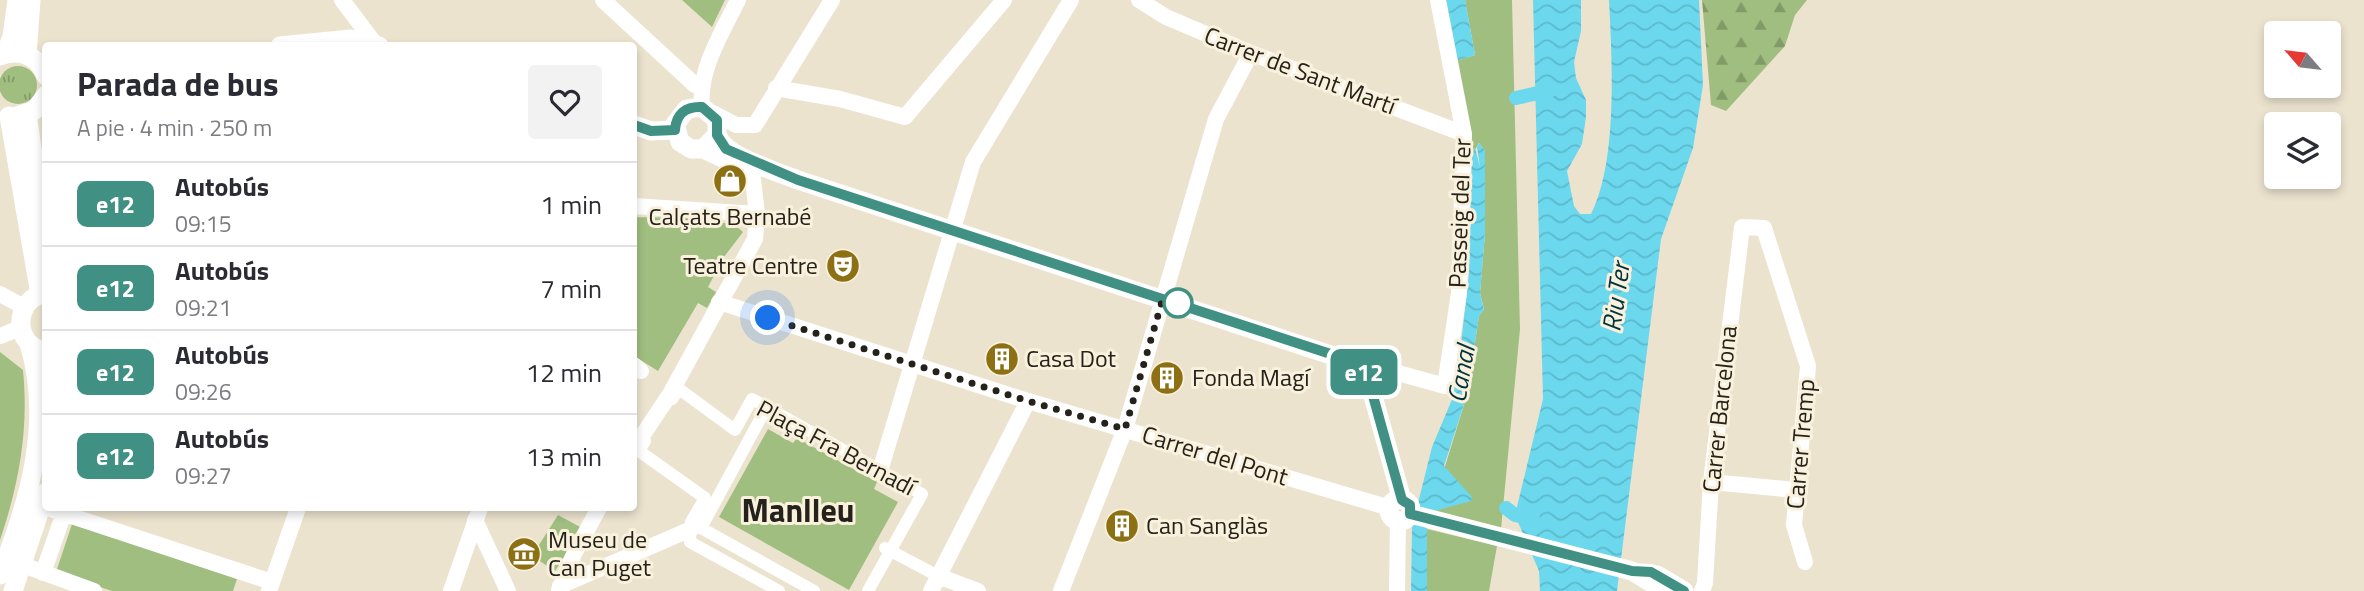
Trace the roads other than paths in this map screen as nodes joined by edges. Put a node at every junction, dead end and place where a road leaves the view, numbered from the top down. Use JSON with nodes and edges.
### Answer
{"nodes":[{"id":1,"x":16,"y":0,"type":"edge"},
{"id":2,"x":32,"y":0,"type":"edge"},
{"id":3,"x":341,"y":0,"type":"edge"},
{"id":4,"x":604,"y":0,"type":"edge"},
{"id":5,"x":738,"y":0,"type":"edge"},
{"id":6,"x":832,"y":0,"type":"edge"},
{"id":7,"x":1004,"y":0,"type":"edge"},
{"id":8,"x":1071,"y":0,"type":"edge"},
{"id":9,"x":1139,"y":0,"type":"edge"},
{"id":10,"x":1438,"y":0,"type":"edge"},
{"id":11,"x":327,"y":42,"type":"edge"},
{"id":12,"x":361,"y":42,"type":"edge"},
{"id":13,"x":375,"y":42,"type":"edge"},
{"id":14,"x":1251,"y":53,"type":"junction"},
{"id":15,"x":3,"y":55,"type":"edge"},
{"id":16,"x":711,"y":55,"type":"junction"},
{"id":17,"x":40,"y":66,"type":"edge"},
{"id":18,"x":695,"y":85,"type":"junction"},
{"id":19,"x":776,"y":88,"type":"junction"},
{"id":20,"x":42,"y":100,"type":"edge"},
{"id":21,"x":707,"y":110,"type":"junction"},
{"id":22,"x":12,"y":115,"type":"edge"},
{"id":23,"x":677,"y":122,"type":"junction"},
{"id":24,"x":637,"y":126,"type":"edge"},
{"id":25,"x":1464,"y":134,"type":"junction"},
{"id":26,"x":710,"y":142,"type":"junction"},
{"id":27,"x":752,"y":171,"type":"junction"},
{"id":28,"x":798,"y":180,"type":"junction"},
{"id":29,"x":637,"y":206,"type":"edge"},
{"id":30,"x":757,"y":214,"type":"junction"},
{"id":31,"x":1742,"y":227,"type":"joint"},
{"id":32,"x":42,"y":228,"type":"edge"},
{"id":33,"x":953,"y":230,"type":"junction"},
{"id":34,"x":42,"y":287,"type":"edge"},
{"id":35,"x":0,"y":294,"type":"edge"},
{"id":36,"x":42,"y":294,"type":"edge"},
{"id":37,"x":1163,"y":298,"type":"junction"},
{"id":38,"x":719,"y":302,"type":"junction"},
{"id":39,"x":24,"y":307,"type":"junction"},
{"id":40,"x":0,"y":336,"type":"edge"},
{"id":41,"x":32,"y":341,"type":"edge"},
{"id":42,"x":912,"y":365,"type":"junction"},
{"id":43,"x":1368,"y":378,"type":"junction"},
{"id":44,"x":1028,"y":401,"type":"junction"},
{"id":45,"x":1125,"y":429,"type":"junction"},
{"id":46,"x":637,"y":436,"type":"edge"},
{"id":47,"x":637,"y":438,"type":"edge"},
{"id":48,"x":879,"y":473,"type":"junction"},
{"id":49,"x":1711,"y":482,"type":"junction"},
{"id":50,"x":1795,"y":490,"type":"junction"},
{"id":51,"x":716,"y":500,"type":"junction"},
{"id":52,"x":42,"y":503,"type":"edge"},
{"id":53,"x":60,"y":511,"type":"edge"},
{"id":54,"x":297,"y":511,"type":"edge"},
{"id":55,"x":598,"y":511,"type":"edge"},
{"id":56,"x":1403,"y":512,"type":"junction"},
{"id":57,"x":64,"y":513,"type":"junction"},
{"id":58,"x":477,"y":514,"type":"edge"},
{"id":59,"x":696,"y":528,"type":"junction"},
{"id":60,"x":888,"y":549,"type":"junction"},
{"id":61,"x":1805,"y":562,"type":"dead end"},
{"id":62,"x":10,"y":567,"type":"edge"},
{"id":63,"x":1632,"y":571,"type":"junction"},
{"id":64,"x":43,"y":573,"type":"junction"},
{"id":65,"x":252,"y":575,"type":"junction"},
{"id":66,"x":934,"y":584,"type":"edge"},
{"id":67,"x":270,"y":586,"type":"edge"},
{"id":68,"x":563,"y":589,"type":"edge"},
{"id":69,"x":13,"y":591,"type":"edge"},
{"id":70,"x":94,"y":591,"type":"edge"},
{"id":71,"x":246,"y":591,"type":"edge"},
{"id":72,"x":451,"y":591,"type":"edge"},
{"id":73,"x":508,"y":591,"type":"edge"},
{"id":74,"x":779,"y":591,"type":"edge"},
{"id":75,"x":814,"y":591,"type":"edge"},
{"id":76,"x":861,"y":591,"type":"edge"},
{"id":77,"x":869,"y":591,"type":"edge"},
{"id":78,"x":978,"y":591,"type":"edge"},
{"id":79,"x":1061,"y":591,"type":"edge"},
{"id":80,"x":1397,"y":591,"type":"edge"},
{"id":81,"x":1665,"y":591,"type":"edge"},
{"id":82,"x":1684,"y":591,"type":"edge"},
{"id":83,"x":1702,"y":591,"type":"edge"}],
"edges":[{"from":1,"to":15,"type":"street"},
{"from":2,"to":17,"type":"street"},
{"from":3,"to":13,"type":"street"},
{"from":4,"to":18,"type":"street"},
{"from":5,"to":16,"type":"street"},
{"from":6,"to":19,"type":"street"},
{"from":7,"to":19,"type":"street"},
{"from":8,"to":33,"type":"street"},
{"from":9,"to":14,"type":"street","name":"Carrer de Sant Martí"},
{"from":10,"to":25,"type":"street","name":"Passeig del Ter"},
{"from":11,"to":12,"type":"street"},
{"from":14,"to":25,"type":"street","name":"Carrer de Sant Martí"},
{"from":14,"to":37,"type":"street"},
{"from":15,"to":17,"type":"street"},
{"from":16,"to":18,"type":"street"},
{"from":16,"to":21,"type":"street"},
{"from":18,"to":23,"type":"street"},
{"from":19,"to":21,"type":"street"},
{"from":20,"to":22,"type":"street"},
{"from":21,"to":23,"type":"street"},
{"from":21,"to":26,"type":"street"},
{"from":22,"to":32,"type":"street"},
{"from":22,"to":34,"type":"street"},
{"from":23,"to":24,"type":"street"},
{"from":23,"to":26,"type":"street"},
{"from":25,"to":43,"type":"street","name":"Passeig del Ter"},
{"from":26,"to":27,"type":"street"},
{"from":26,"to":28,"type":"street"},
{"from":27,"to":28,"type":"street"},
{"from":27,"to":30,"type":"street"},
{"from":28,"to":33,"type":"street"},
{"from":29,"to":30,"type":"street"},
{"from":30,"to":38,"type":"street"},
{"from":31,"to":49,"type":"street","name":"Carrer Barcelona"},
{"from":31,"to":50,"type":"street","name":"Carrer Tremp"},
{"from":33,"to":37,"type":"street"},
{"from":33,"to":42,"type":"street"},
{"from":35,"to":39,"type":"street"},
{"from":36,"to":39,"type":"street"},
{"from":37,"to":43,"type":"street"},
{"from":37,"to":45,"type":"street"},
{"from":38,"to":42,"type":"street","name":"Carrer del Pont"},
{"from":38,"to":46,"type":"street"},
{"from":39,"to":41,"type":"street"},
{"from":40,"to":41,"type":"street"},
{"from":41,"to":52,"type":"street"},
{"from":42,"to":44,"type":"street","name":"Carrer del Pont"},
{"from":42,"to":48,"type":"street"},
{"from":43,"to":56,"type":"street"},
{"from":44,"to":45,"type":"street","name":"Carrer del Pont"},
{"from":44,"to":66,"type":"street"},
{"from":45,"to":56,"type":"street","name":"Carrer del Pont"},
{"from":45,"to":79,"type":"street"},
{"from":47,"to":51,"type":"street"},
{"from":48,"to":51,"type":"street"},
{"from":48,"to":59,"type":"street","name":"Plaça Fra Bernadí"},
{"from":48,"to":60,"type":"street","name":"Plaça Fra Bernadí"},
{"from":49,"to":50,"type":"street"},
{"from":49,"to":83,"type":"street","name":"Carrer Barcelona"},
{"from":50,"to":61,"type":"street","name":"Carrer Tremp"},
{"from":51,"to":59,"type":"street"},
{"from":52,"to":62,"type":"street"},
{"from":53,"to":57,"type":"street"},
{"from":54,"to":67,"type":"street"},
{"from":55,"to":68,"type":"street"},
{"from":56,"to":63,"type":"street"},
{"from":56,"to":80,"type":"street"},
{"from":57,"to":64,"type":"street"},
{"from":57,"to":65,"type":"street"},
{"from":58,"to":72,"type":"street"},
{"from":58,"to":73,"type":"street"},
{"from":59,"to":68,"type":"street"},
{"from":59,"to":74,"type":"street"},
{"from":59,"to":75,"type":"street"},
{"from":60,"to":66,"type":"street"},
{"from":60,"to":76,"type":"street"},
{"from":60,"to":77,"type":"street","name":"Plaça Fra Bernadí"},
{"from":62,"to":64,"type":"street"},
{"from":62,"to":69,"type":"street"},
{"from":63,"to":81,"type":"street"},
{"from":63,"to":82,"type":"street"},
{"from":64,"to":70,"type":"street"},
{"from":65,"to":67,"type":"street"},
{"from":65,"to":71,"type":"street"},
{"from":66,"to":78,"type":"street"}]}
